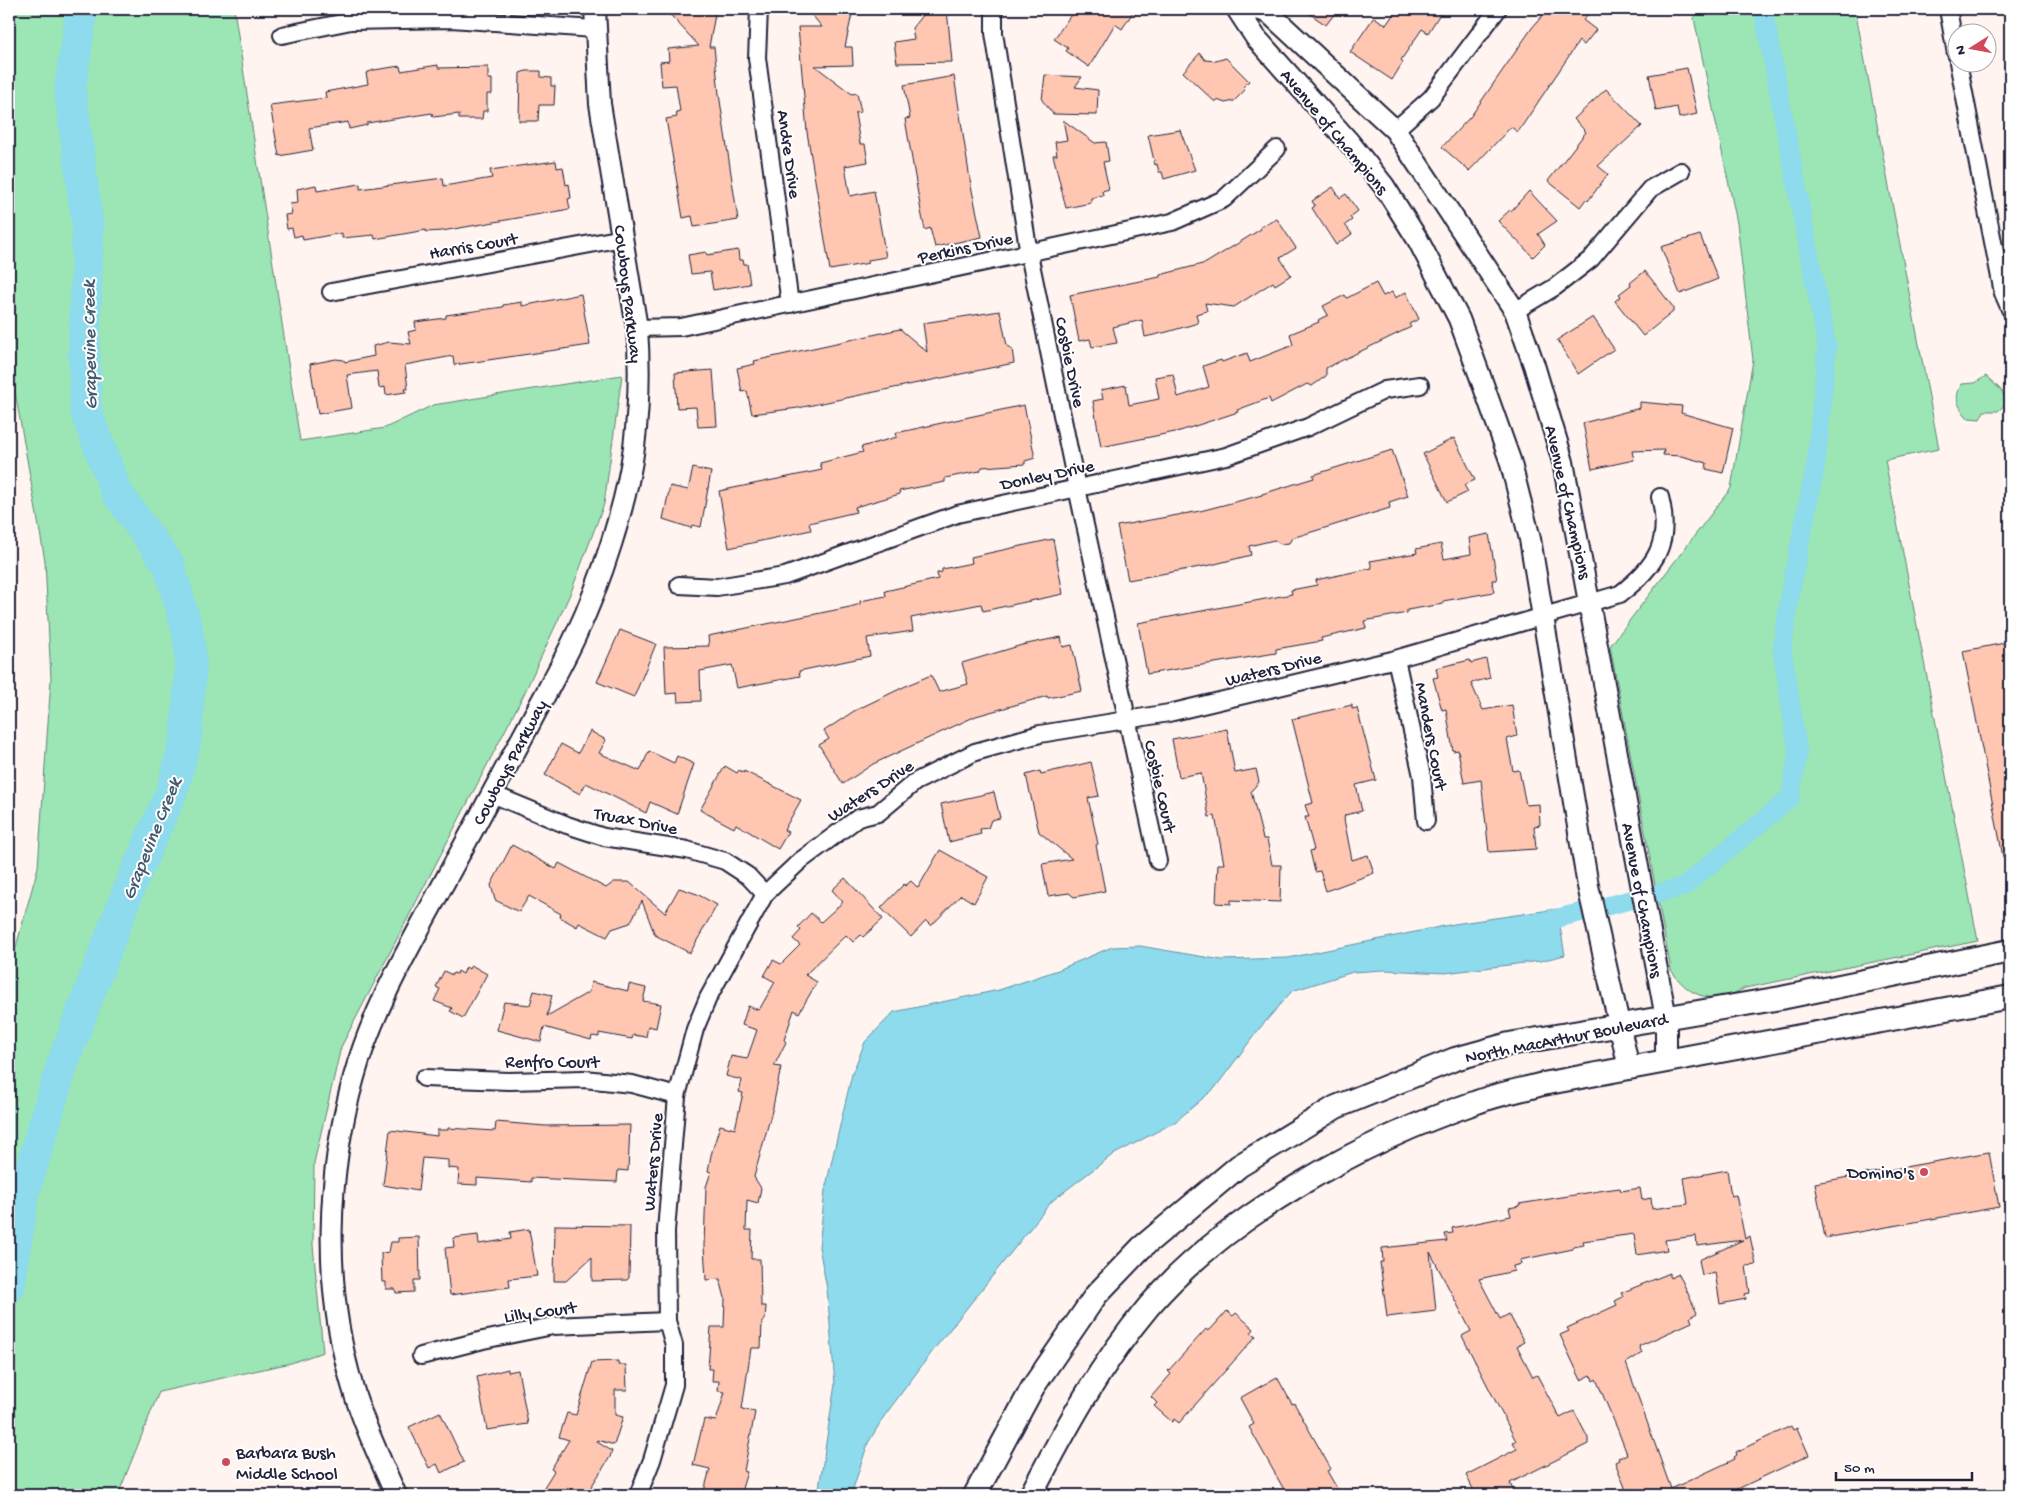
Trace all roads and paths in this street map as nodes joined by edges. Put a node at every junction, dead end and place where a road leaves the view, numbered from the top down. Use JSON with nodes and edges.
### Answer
{"nodes":[{"id":1,"x":595,"y":9,"type":"edge"},
{"id":2,"x":759,"y":9,"type":"edge"},
{"id":3,"x":994,"y":9,"type":"edge"},
{"id":4,"x":1236,"y":9,"type":"edge"},
{"id":5,"x":1258,"y":9,"type":"edge"},
{"id":6,"x":1498,"y":9,"type":"edge"},
{"id":7,"x":1948,"y":9,"type":"edge"},
{"id":8,"x":1950,"y":22,"type":"edge"},
{"id":9,"x":594,"y":29,"type":"junction"},
{"id":10,"x":282,"y":35,"type":"dead end"},
{"id":11,"x":1960,"y":72,"type":"edge"},
{"id":12,"x":1395,"y":130,"type":"junction"},
{"id":13,"x":1277,"y":149,"type":"dead end"},
{"id":14,"x":1681,"y":171,"type":"dead end"},
{"id":15,"x":623,"y":238,"type":"junction"},
{"id":16,"x":1029,"y":254,"type":"junction"},
{"id":17,"x":331,"y":292,"type":"dead end"},
{"id":18,"x":790,"y":304,"type":"junction"},
{"id":19,"x":2010,"y":308,"type":"edge"},
{"id":20,"x":1514,"y":311,"type":"junction"},
{"id":21,"x":637,"y":328,"type":"junction"},
{"id":22,"x":1420,"y":385,"type":"dead end"},
{"id":23,"x":1077,"y":488,"type":"junction"},
{"id":24,"x":1660,"y":497,"type":"dead end"},
{"id":25,"x":679,"y":584,"type":"dead end"},
{"id":26,"x":1590,"y":602,"type":"junction"},
{"id":27,"x":1543,"y":615,"type":"junction"},
{"id":28,"x":1396,"y":659,"type":"junction"},
{"id":29,"x":1126,"y":720,"type":"junction"},
{"id":30,"x":492,"y":794,"type":"junction"},
{"id":31,"x":1426,"y":821,"type":"dead end"},
{"id":32,"x":1158,"y":861,"type":"dead end"},
{"id":33,"x":765,"y":894,"type":"junction"},
{"id":34,"x":2010,"y":951,"type":"edge"},
{"id":35,"x":2010,"y":997,"type":"edge"},
{"id":36,"x":1666,"y":1018,"type":"junction"},
{"id":37,"x":1620,"y":1026,"type":"junction"},
{"id":38,"x":1666,"y":1062,"type":"junction"},
{"id":39,"x":1630,"y":1068,"type":"junction"},
{"id":40,"x":424,"y":1078,"type":"dead end"},
{"id":41,"x":677,"y":1096,"type":"junction"},
{"id":42,"x":667,"y":1321,"type":"junction"},
{"id":43,"x":421,"y":1356,"type":"dead end"},
{"id":44,"x":396,"y":1495,"type":"edge"},
{"id":45,"x":638,"y":1495,"type":"edge"},
{"id":46,"x":975,"y":1495,"type":"edge"},
{"id":47,"x":1031,"y":1495,"type":"edge"}],
"edges":[{"from":1,"to":9,"type":"street","name":"Cowboys Parkway"},
{"from":2,"to":18,"type":"street","name":"Andre Drive"},
{"from":3,"to":16,"type":"street","name":"Cosbie Drive"},
{"from":4,"to":27,"type":"street","name":"Avenue of Champions"},
{"from":5,"to":12,"type":"street","name":"Avenue of Champions"},
{"from":6,"to":12,"type":"street"},
{"from":7,"to":8,"type":"street"},
{"from":9,"to":10,"type":"street"},
{"from":9,"to":15,"type":"street","name":"Cowboys Parkway"},
{"from":11,"to":19,"type":"street"},
{"from":12,"to":20,"type":"street","name":"Avenue of Champions"},
{"from":13,"to":16,"type":"street","name":"Perkins Drive"},
{"from":14,"to":20,"type":"street"},
{"from":15,"to":17,"type":"street","name":"Harris Court"},
{"from":15,"to":21,"type":"street","name":"Cowboys Parkway"},
{"from":16,"to":18,"type":"street","name":"Perkins Drive"},
{"from":16,"to":23,"type":"street","name":"Cosbie Drive"},
{"from":18,"to":21,"type":"street","name":"Perkins Drive"},
{"from":20,"to":26,"type":"street","name":"Avenue of Champions"},
{"from":21,"to":30,"type":"street","name":"Cowboys Parkway"},
{"from":22,"to":23,"type":"street","name":"Donley Drive"},
{"from":23,"to":25,"type":"street","name":"Donley Drive"},
{"from":23,"to":29,"type":"street","name":"Cosbie Drive"},
{"from":24,"to":26,"type":"street","name":"Waters Drive"},
{"from":26,"to":27,"type":"street","name":"Waters Drive"},
{"from":26,"to":36,"type":"street","name":"Avenue of Champions"},
{"from":27,"to":28,"type":"street","name":"Waters Drive"},
{"from":27,"to":37,"type":"street","name":"Avenue of Champions"},
{"from":28,"to":29,"type":"street","name":"Waters Drive"},
{"from":28,"to":31,"type":"street","name":"Manders Court"},
{"from":29,"to":32,"type":"street","name":"Cosbie Court"},
{"from":29,"to":33,"type":"street","name":"Waters Drive"},
{"from":30,"to":33,"type":"street","name":"Truax Drive"},
{"from":30,"to":44,"type":"street","name":"Cowboys Parkway"},
{"from":33,"to":41,"type":"street","name":"Waters Drive"},
{"from":34,"to":36,"type":"main road","name":"North MacArthur Boulevard"},
{"from":35,"to":38,"type":"main road"},
{"from":36,"to":37,"type":"main road","name":"North MacArthur Boulevard"},
{"from":36,"to":38,"type":"street","name":"Avenue of Champions"},
{"from":37,"to":39,"type":"street","name":"Avenue of Champions"},
{"from":37,"to":46,"type":"main road","name":"North MacArthur Boulevard"},
{"from":38,"to":39,"type":"main road"},
{"from":39,"to":47,"type":"main road"},
{"from":40,"to":41,"type":"street","name":"Renfro Court"},
{"from":41,"to":42,"type":"street","name":"Waters Drive"},
{"from":42,"to":43,"type":"street","name":"Lilly Court"},
{"from":42,"to":45,"type":"street","name":"Waters Drive"}]}
